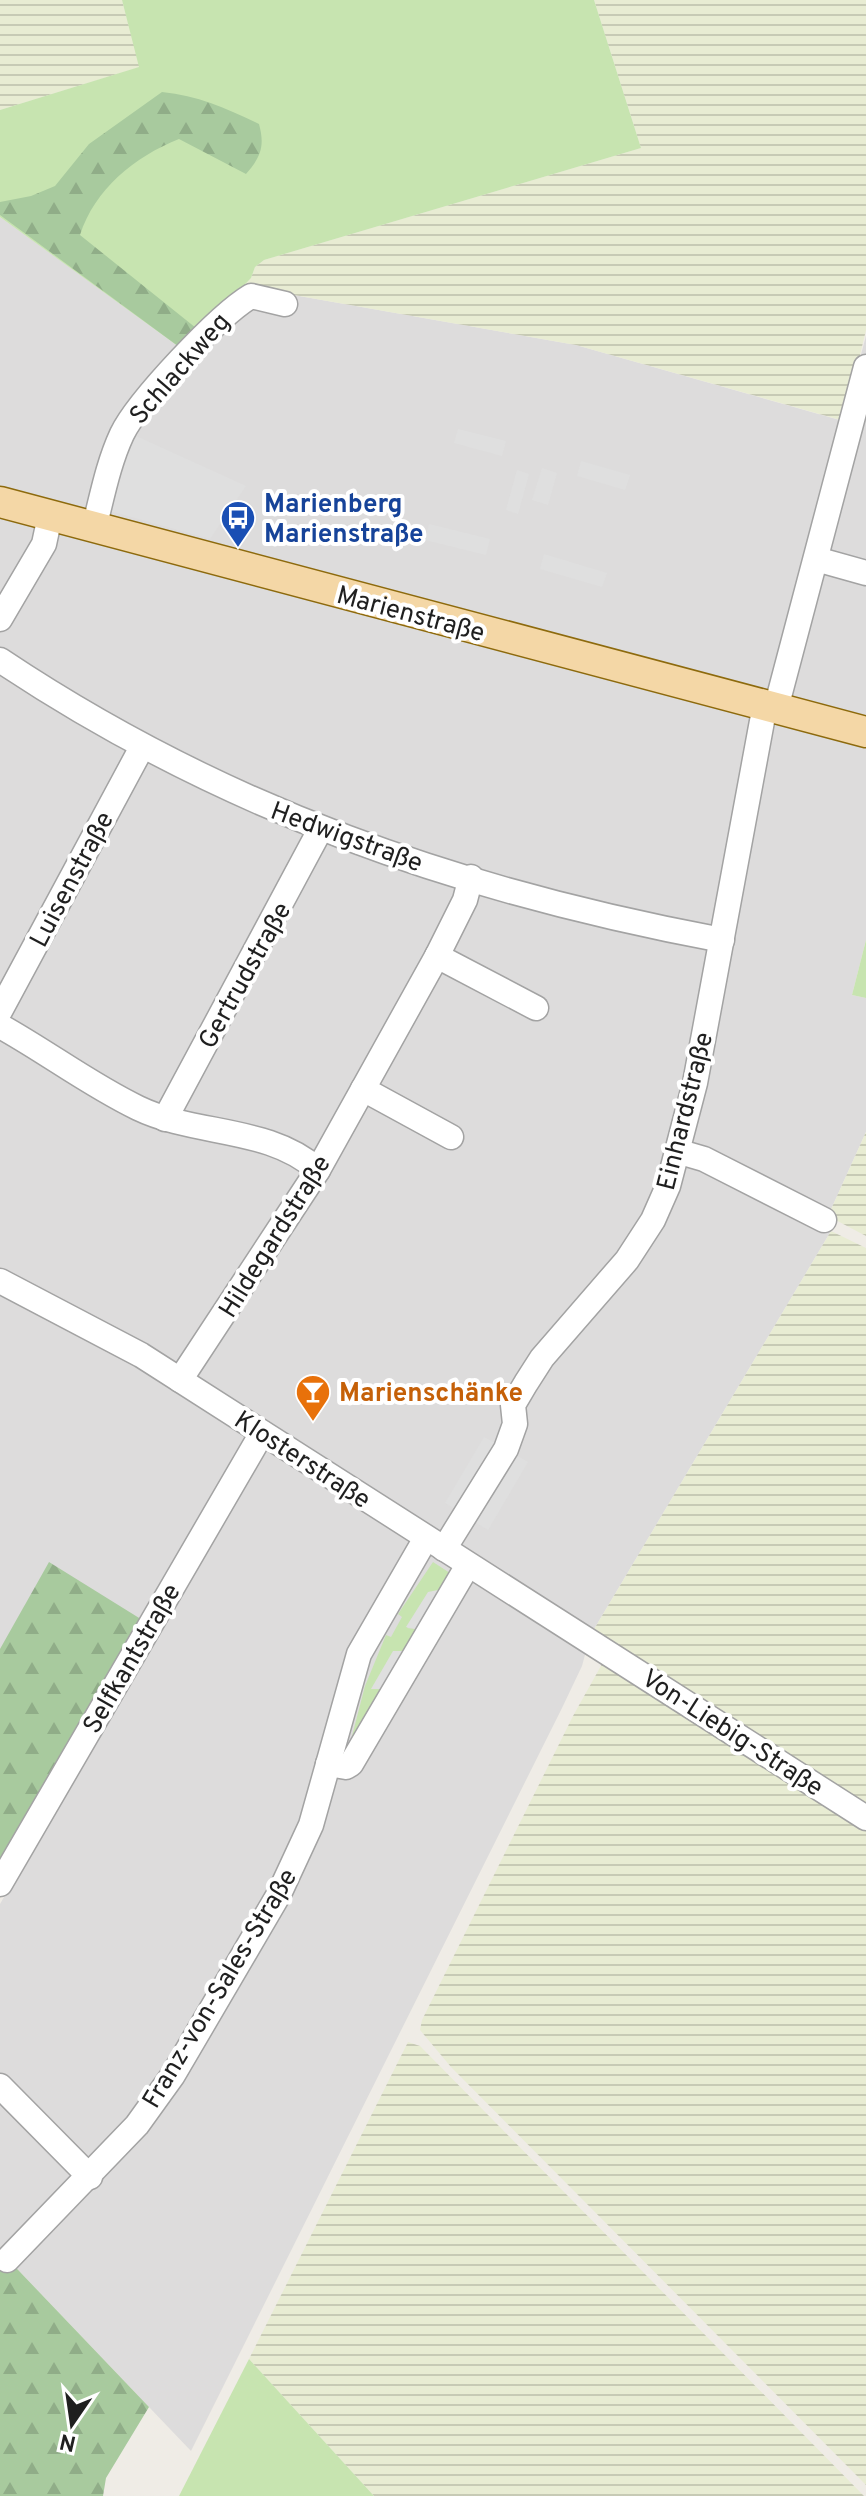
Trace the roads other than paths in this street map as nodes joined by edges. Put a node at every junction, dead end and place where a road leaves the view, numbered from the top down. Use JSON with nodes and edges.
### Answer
{"nodes":[{"id":1,"x":285,"y":304,"type":"dead end"},
{"id":2,"x":866,"y":367,"type":"edge"},
{"id":3,"x":0,"y":502,"type":"edge"},
{"id":4,"x":50,"y":516,"type":"junction"},
{"id":5,"x":94,"y":528,"type":"junction"},
{"id":6,"x":816,"y":559,"type":"junction"},
{"id":7,"x":866,"y":573,"type":"edge"},
{"id":8,"x":0,"y":619,"type":"edge"},
{"id":9,"x":0,"y":660,"type":"edge"},
{"id":10,"x":771,"y":707,"type":"junction"},
{"id":11,"x":866,"y":732,"type":"edge"},
{"id":12,"x":142,"y":747,"type":"junction"},
{"id":13,"x":320,"y":830,"type":"junction"},
{"id":14,"x":471,"y":877,"type":"junction"},
{"id":15,"x":722,"y":940,"type":"junction"},
{"id":16,"x":437,"y":956,"type":"junction"},
{"id":17,"x":536,"y":1008,"type":"dead end"},
{"id":18,"x":0,"y":1011,"type":"edge"},
{"id":19,"x":0,"y":1026,"type":"edge"},
{"id":20,"x":363,"y":1089,"type":"junction"},
{"id":21,"x":165,"y":1119,"type":"junction"},
{"id":22,"x":451,"y":1137,"type":"dead end"},
{"id":23,"x":680,"y":1152,"type":"junction"},
{"id":24,"x":318,"y":1170,"type":"junction"},
{"id":25,"x":824,"y":1220,"type":"dead end"},
{"id":26,"x":0,"y":1281,"type":"edge"},
{"id":27,"x":180,"y":1380,"type":"junction"},
{"id":28,"x":262,"y":1433,"type":"junction"},
{"id":29,"x":435,"y":1544,"type":"junction"},
{"id":30,"x":468,"y":1565,"type":"junction"},
{"id":31,"x":600,"y":1646,"type":"joint"},
{"id":32,"x":328,"y":1764,"type":"junction"},
{"id":33,"x":866,"y":1818,"type":"edge"},
{"id":34,"x":0,"y":1884,"type":"edge"},
{"id":35,"x":0,"y":2086,"type":"edge"},
{"id":36,"x":90,"y":2177,"type":"junction"},
{"id":37,"x":7,"y":2260,"type":"dead end"}],
"edges":[{"from":1,"to":5,"type":"street","name":"Schlackweg"},
{"from":2,"to":6,"type":"street","name":"Einhardstraße"},
{"from":3,"to":4,"type":"main road","name":"Marienstraße"},
{"from":4,"to":5,"type":"main road","name":"Marienstraße"},
{"from":4,"to":8,"type":"street"},
{"from":5,"to":10,"type":"main road","name":"Marienstraße"},
{"from":6,"to":7,"type":"street"},
{"from":6,"to":10,"type":"street","name":"Einhardstraße"},
{"from":9,"to":12,"type":"street","name":"Hedwigstraße"},
{"from":10,"to":11,"type":"main road","name":"Marienstraße"},
{"from":10,"to":15,"type":"street","name":"Einhardstraße"},
{"from":12,"to":13,"type":"street","name":"Hedwigstraße"},
{"from":12,"to":18,"type":"street","name":"Luisenstraße"},
{"from":13,"to":14,"type":"street","name":"Hedwigstraße"},
{"from":13,"to":21,"type":"street","name":"Gertrudstraße"},
{"from":14,"to":15,"type":"street","name":"Hedwigstraße"},
{"from":14,"to":16,"type":"street","name":"Hildegardstraße"},
{"from":15,"to":23,"type":"street","name":"Einhardstraße"},
{"from":16,"to":17,"type":"street"},
{"from":16,"to":20,"type":"street","name":"Hildegardstraße"},
{"from":19,"to":21,"type":"street"},
{"from":20,"to":22,"type":"street"},
{"from":20,"to":24,"type":"street","name":"Hildegardstraße"},
{"from":21,"to":24,"type":"street"},
{"from":23,"to":25,"type":"street"},
{"from":23,"to":29,"type":"street","name":"Einhardstraße"},
{"from":24,"to":27,"type":"street","name":"Hildegardstraße"},
{"from":26,"to":27,"type":"street","name":"Klosterstraße"},
{"from":27,"to":28,"type":"street","name":"Klosterstraße"},
{"from":28,"to":29,"type":"street","name":"Klosterstraße"},
{"from":28,"to":34,"type":"street","name":"Selfkantstraße"},
{"from":29,"to":30,"type":"street","name":"Klosterstraße"},
{"from":29,"to":32,"type":"street","name":"Franz-von-Sales-Straße"},
{"from":30,"to":31,"type":"street","name":"Klosterstraße"},
{"from":30,"to":32,"type":"street"},
{"from":31,"to":33,"type":"street","name":"Von-Liebig-Straße"},
{"from":32,"to":36,"type":"street","name":"Franz-von-Sales-Straße"},
{"from":35,"to":36,"type":"street"},
{"from":36,"to":37,"type":"street","name":"Franz-von-Sales-Straße"}]}
